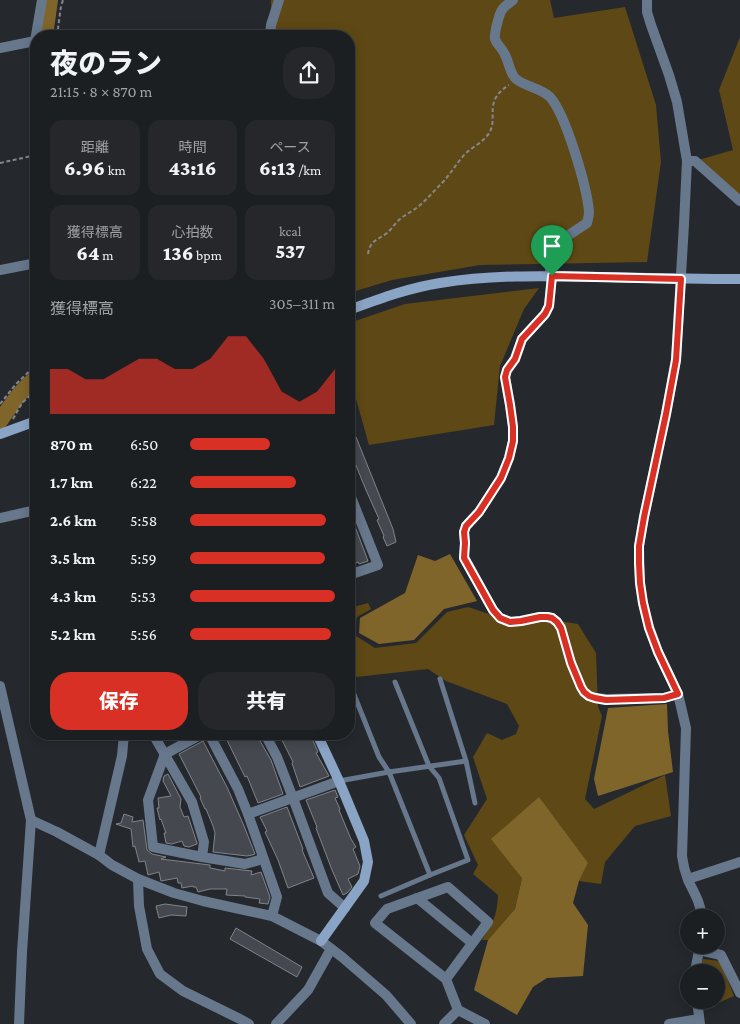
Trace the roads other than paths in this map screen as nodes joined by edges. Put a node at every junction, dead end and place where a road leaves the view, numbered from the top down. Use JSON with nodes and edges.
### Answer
{"nodes":[{"id":1,"x":42,"y":0,"type":"edge"},
{"id":2,"x":279,"y":0,"type":"edge"},
{"id":3,"x":514,"y":0,"type":"edge"},
{"id":4,"x":647,"y":0,"type":"edge"},
{"id":5,"x":38,"y":30,"type":"edge"},
{"id":6,"x":271,"y":30,"type":"edge"},
{"id":7,"x":30,"y":42,"type":"edge"},
{"id":8,"x":0,"y":48,"type":"edge"},
{"id":9,"x":687,"y":161,"type":"junction"},
{"id":10,"x":740,"y":201,"type":"edge"},
{"id":11,"x":30,"y":264,"type":"edge"},
{"id":12,"x":0,"y":270,"type":"edge"},
{"id":13,"x":552,"y":276,"type":"junction"},
{"id":14,"x":681,"y":279,"type":"junction"},
{"id":15,"x":740,"y":279,"type":"edge"},
{"id":16,"x":355,"y":308,"type":"edge"},
{"id":17,"x":30,"y":423,"type":"edge"},
{"id":18,"x":1,"y":434,"type":"edge"},
{"id":19,"x":355,"y":507,"type":"edge"},
{"id":20,"x":30,"y":511,"type":"edge"},
{"id":21,"x":0,"y":518,"type":"edge"},
{"id":22,"x":355,"y":573,"type":"edge"},
{"id":23,"x":440,"y":680,"type":"dead end"},
{"id":24,"x":395,"y":682,"type":"dead end"},
{"id":25,"x":0,"y":688,"type":"edge"},
{"id":26,"x":678,"y":694,"type":"junction"},
{"id":27,"x":355,"y":696,"type":"edge"},
{"id":28,"x":123,"y":740,"type":"edge"},
{"id":29,"x":157,"y":740,"type":"edge"},
{"id":30,"x":191,"y":740,"type":"edge"},
{"id":31,"x":212,"y":740,"type":"edge"},
{"id":32,"x":268,"y":740,"type":"edge"},
{"id":33,"x":320,"y":740,"type":"edge"},
{"id":34,"x":165,"y":754,"type":"junction"},
{"id":35,"x":466,"y":761,"type":"junction"},
{"id":36,"x":429,"y":766,"type":"junction"},
{"id":37,"x":388,"y":772,"type":"junction"},
{"id":38,"x":339,"y":781,"type":"junction"},
{"id":39,"x":294,"y":798,"type":"junction"},
{"id":40,"x":475,"y":803,"type":"dead end"},
{"id":41,"x":248,"y":814,"type":"junction"},
{"id":42,"x":31,"y":820,"type":"junction"},
{"id":43,"x":98,"y":855,"type":"junction"},
{"id":44,"x":202,"y":857,"type":"junction"},
{"id":45,"x":263,"y":858,"type":"junction"},
{"id":46,"x":739,"y":865,"type":"edge"},
{"id":47,"x":430,"y":875,"type":"junction"},
{"id":48,"x":138,"y":879,"type":"junction"},
{"id":49,"x":688,"y":879,"type":"junction"},
{"id":50,"x":381,"y":896,"type":"dead end"},
{"id":51,"x":417,"y":898,"type":"junction"},
{"id":52,"x":345,"y":908,"type":"junction"},
{"id":53,"x":700,"y":909,"type":"edge"},
{"id":54,"x":272,"y":916,"type":"junction"},
{"id":55,"x":321,"y":941,"type":"junction"},
{"id":56,"x":472,"y":943,"type":"junction"},
{"id":57,"x":331,"y":949,"type":"junction"},
{"id":58,"x":718,"y":954,"type":"edge"},
{"id":59,"x":446,"y":978,"type":"junction"},
{"id":60,"x":740,"y":992,"type":"edge"},
{"id":61,"x":458,"y":1010,"type":"junction"},
{"id":62,"x":700,"y":1021,"type":"edge"},
{"id":63,"x":19,"y":1024,"type":"edge"},
{"id":64,"x":249,"y":1024,"type":"edge"},
{"id":65,"x":276,"y":1024,"type":"edge"},
{"id":66,"x":411,"y":1024,"type":"edge"},
{"id":67,"x":444,"y":1024,"type":"edge"},
{"id":68,"x":485,"y":1024,"type":"edge"},
{"id":69,"x":669,"y":1024,"type":"edge"}],
"edges":[{"from":1,"to":5,"type":"street"},
{"from":2,"to":6,"type":"street"},
{"from":3,"to":13,"type":"street"},
{"from":4,"to":9,"type":"street"},
{"from":7,"to":8,"type":"street"},
{"from":9,"to":10,"type":"street"},
{"from":9,"to":14,"type":"street"},
{"from":11,"to":12,"type":"street"},
{"from":13,"to":14,"type":"street"},
{"from":13,"to":16,"type":"street"},
{"from":13,"to":26,"type":"street"},
{"from":14,"to":15,"type":"street"},
{"from":14,"to":26,"type":"street"},
{"from":17,"to":18,"type":"street"},
{"from":19,"to":22,"type":"street"},
{"from":20,"to":21,"type":"street"},
{"from":23,"to":35,"type":"lane"},
{"from":24,"to":36,"type":"lane"},
{"from":25,"to":42,"type":"street"},
{"from":26,"to":49,"type":"street"},
{"from":27,"to":37,"type":"lane"},
{"from":28,"to":43,"type":"street"},
{"from":29,"to":34,"type":"street"},
{"from":30,"to":34,"type":"street"},
{"from":31,"to":41,"type":"street"},
{"from":32,"to":39,"type":"street"},
{"from":33,"to":38,"type":"street"},
{"from":34,"to":44,"type":"street"},
{"from":34,"to":44,"type":"street"},
{"from":35,"to":36,"type":"lane"},
{"from":35,"to":40,"type":"lane"},
{"from":36,"to":37,"type":"lane"},
{"from":36,"to":47,"type":"lane"},
{"from":37,"to":38,"type":"lane"},
{"from":37,"to":47,"type":"lane"},
{"from":38,"to":39,"type":"street"},
{"from":38,"to":52,"type":"street"},
{"from":39,"to":41,"type":"street"},
{"from":39,"to":52,"type":"street"},
{"from":41,"to":45,"type":"street"},
{"from":42,"to":43,"type":"street"},
{"from":42,"to":63,"type":"street"},
{"from":43,"to":48,"type":"street"},
{"from":44,"to":45,"type":"street"},
{"from":45,"to":54,"type":"street"},
{"from":46,"to":49,"type":"street"},
{"from":47,"to":50,"type":"lane"},
{"from":48,"to":54,"type":"street"},
{"from":48,"to":64,"type":"street"},
{"from":49,"to":53,"type":"street"},
{"from":51,"to":56,"type":"street"},
{"from":51,"to":56,"type":"street"},
{"from":51,"to":59,"type":"street"},
{"from":52,"to":55,"type":"street"},
{"from":54,"to":55,"type":"street"},
{"from":55,"to":57,"type":"street"},
{"from":56,"to":59,"type":"street"},
{"from":57,"to":65,"type":"street"},
{"from":57,"to":66,"type":"street"},
{"from":58,"to":60,"type":"street"},
{"from":59,"to":61,"type":"street"},
{"from":61,"to":67,"type":"street"},
{"from":61,"to":68,"type":"street"},
{"from":62,"to":69,"type":"street"}]}
